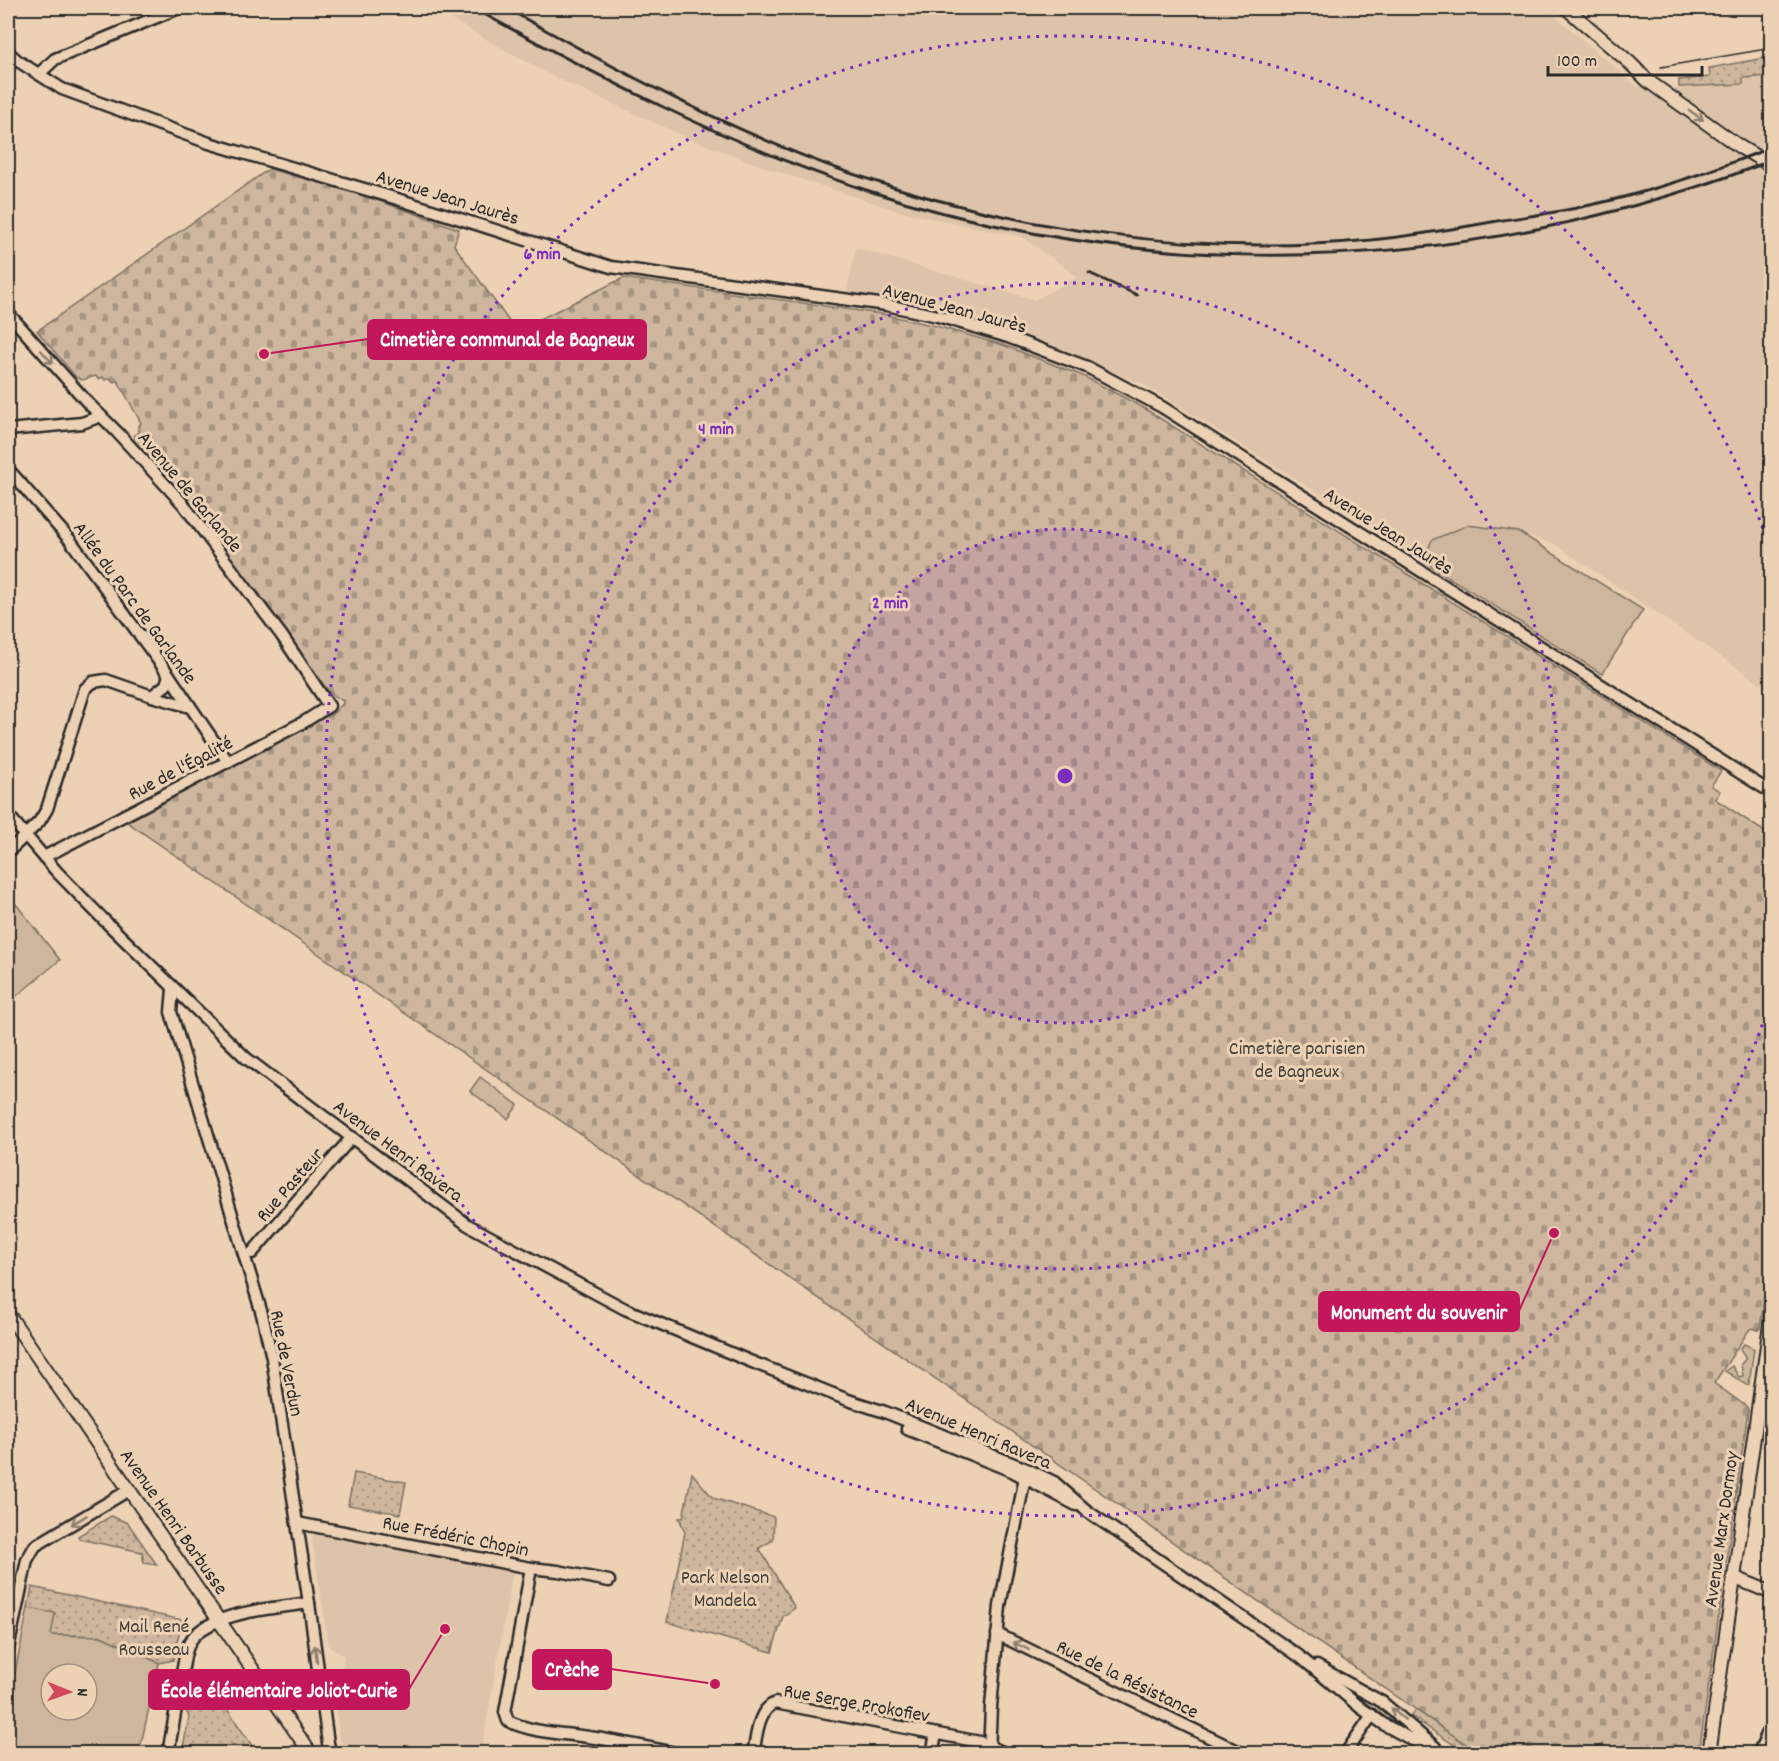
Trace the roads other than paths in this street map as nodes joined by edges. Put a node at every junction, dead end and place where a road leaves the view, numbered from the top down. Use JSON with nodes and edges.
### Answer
{"nodes":[{"id":1,"x":179,"y":8,"type":"edge"},
{"id":2,"x":1566,"y":8,"type":"edge"},
{"id":3,"x":8,"y":52,"type":"edge"},
{"id":4,"x":40,"y":73,"type":"junction"},
{"id":5,"x":1772,"y":166,"type":"edge"},
{"id":6,"x":8,"y":313,"type":"edge"},
{"id":7,"x":101,"y":416,"type":"junction"},
{"id":8,"x":8,"y":430,"type":"edge"},
{"id":9,"x":8,"y":468,"type":"edge"},
{"id":10,"x":169,"y":675,"type":"junction"},
{"id":11,"x":152,"y":696,"type":"junction"},
{"id":12,"x":190,"y":706,"type":"junction"},
{"id":13,"x":330,"y":706,"type":"joint"},
{"id":14,"x":228,"y":762,"type":"junction"},
{"id":15,"x":1772,"y":793,"type":"edge"},
{"id":16,"x":8,"y":815,"type":"edge"},
{"id":17,"x":25,"y":833,"type":"junction"},
{"id":18,"x":8,"y":852,"type":"edge"},
{"id":19,"x":44,"y":857,"type":"junction"},
{"id":20,"x":173,"y":989,"type":"junction"},
{"id":21,"x":352,"y":1137,"type":"junction"},
{"id":22,"x":252,"y":1253,"type":"dead end"},
{"id":23,"x":1772,"y":1310,"type":"edge"},
{"id":24,"x":8,"y":1314,"type":"edge"},
{"id":25,"x":1766,"y":1397,"type":"edge"},
{"id":26,"x":848,"y":1400,"type":"junction"},
{"id":27,"x":1025,"y":1477,"type":"junction"},
{"id":28,"x":129,"y":1490,"type":"junction"},
{"id":29,"x":1088,"y":1510,"type":"junction"},
{"id":30,"x":297,"y":1523,"type":"junction"},
{"id":31,"x":531,"y":1568,"type":"junction"},
{"id":32,"x":1733,"y":1577,"type":"junction"},
{"id":33,"x":609,"y":1581,"type":"dead end"},
{"id":34,"x":1772,"y":1593,"type":"edge"},
{"id":35,"x":309,"y":1603,"type":"junction"},
{"id":36,"x":220,"y":1621,"type":"junction"},
{"id":37,"x":997,"y":1634,"type":"junction"},
{"id":38,"x":8,"y":1649,"type":"edge"},
{"id":39,"x":1299,"y":1656,"type":"junction"},
{"id":40,"x":1372,"y":1715,"type":"junction"},
{"id":41,"x":1772,"y":1724,"type":"edge"},
{"id":42,"x":936,"y":1734,"type":"junction"},
{"id":43,"x":989,"y":1749,"type":"edge"},
{"id":44,"x":311,"y":1753,"type":"edge"},
{"id":45,"x":168,"y":1754,"type":"edge"},
{"id":46,"x":331,"y":1754,"type":"edge"},
{"id":47,"x":682,"y":1754,"type":"edge"},
{"id":48,"x":753,"y":1754,"type":"edge"},
{"id":49,"x":932,"y":1754,"type":"edge"},
{"id":50,"x":1007,"y":1754,"type":"edge"},
{"id":51,"x":1244,"y":1754,"type":"edge"},
{"id":52,"x":1345,"y":1754,"type":"edge"},
{"id":53,"x":1440,"y":1754,"type":"edge"},
{"id":54,"x":1709,"y":1754,"type":"edge"},
{"id":55,"x":1758,"y":1754,"type":"edge"}],
"edges":[{"from":1,"to":4,"type":"street"},
{"from":2,"to":5,"type":"main road","one_way":true},
{"from":3,"to":4,"type":"street","name":"Avenue Jean Jaurès"},
{"from":4,"to":15,"type":"street","name":"Avenue Jean Jaurès"},
{"from":6,"to":7,"type":"street","name":"Avenue de Garlande","one_way":true},
{"from":7,"to":8,"type":"street"},
{"from":7,"to":13,"type":"street","name":"Avenue de Garlande"},
{"from":9,"to":10,"type":"street","name":"Allée du Parc de Garlande"},
{"from":10,"to":11,"type":"street"},
{"from":10,"to":12,"type":"street","name":"Allée du Parc de Garlande"},
{"from":11,"to":12,"type":"street"},
{"from":11,"to":17,"type":"street"},
{"from":12,"to":14,"type":"street","name":"Allée du Parc de Garlande"},
{"from":13,"to":14,"type":"street","name":"Rue de l'Égalité"},
{"from":14,"to":19,"type":"street","name":"Rue de l'Égalité"},
{"from":16,"to":17,"type":"street","name":"Avenue Henri Ravera"},
{"from":17,"to":18,"type":"street"},
{"from":17,"to":19,"type":"street","name":"Avenue Henri Ravera"},
{"from":19,"to":20,"type":"street","name":"Avenue Henri Ravera"},
{"from":20,"to":21,"type":"street","name":"Avenue Henri Ravera"},
{"from":20,"to":30,"type":"street","name":"Rue de Verdun"},
{"from":21,"to":22,"type":"street","name":"Rue Pasteur"},
{"from":21,"to":26,"type":"street","name":"Avenue Henri Ravera"},
{"from":23,"to":25,"type":"main road","name":"Avenue Marx Dormoy"},
{"from":24,"to":28,"type":"main road","name":"Avenue Henri Barbusse"},
{"from":25,"to":32,"type":"main road","name":"Avenue Marx Dormoy"},
{"from":26,"to":27,"type":"street","name":"Avenue Henri Ravera"},
{"from":26,"to":29,"type":"street","name":"Avenue Henri Ravera"},
{"from":27,"to":29,"type":"street","name":"Avenue Henri Ravera"},
{"from":27,"to":37,"type":"street"},
{"from":28,"to":36,"type":"main road","name":"Avenue Henri Barbusse"},
{"from":28,"to":38,"type":"street","one_way":true},
{"from":29,"to":39,"type":"street","name":"Avenue Henri Ravera"},
{"from":30,"to":31,"type":"street","name":"Rue Frédéric Chopin"},
{"from":30,"to":35,"type":"street","name":"Rue de Verdun"},
{"from":31,"to":33,"type":"street","name":"Rue Frédéric Chopin"},
{"from":31,"to":47,"type":"street"},
{"from":32,"to":34,"type":"main road"},
{"from":32,"to":54,"type":"main road","name":"Avenue Marx Dormoy"},
{"from":35,"to":36,"type":"street"},
{"from":46,"to":35,"type":"street","name":"Rue de Verdun","one_way":true},
{"from":36,"to":44,"type":"main road","name":"Avenue Henri Barbusse"},
{"from":36,"to":45,"type":"street"},
{"from":37,"to":43,"type":"street"},
{"from":51,"to":37,"type":"street","name":"Rue de la Résistance","one_way":true},
{"from":39,"to":40,"type":"street","name":"Avenue Henri Ravera"},
{"from":53,"to":39,"type":"street","name":"Avenue Henri Ravera","one_way":true},
{"from":40,"to":52,"type":"street"},
{"from":40,"to":53,"type":"street","name":"Avenue Henri Ravera"},
{"from":41,"to":55,"type":"street"},
{"from":42,"to":43,"type":"street","name":"Rue Serge Prokofiev"},
{"from":42,"to":48,"type":"street","name":"Rue Serge Prokofiev"},
{"from":42,"to":49,"type":"street"},
{"from":43,"to":50,"type":"street","name":"Rue Serge Prokofiev"}]}
